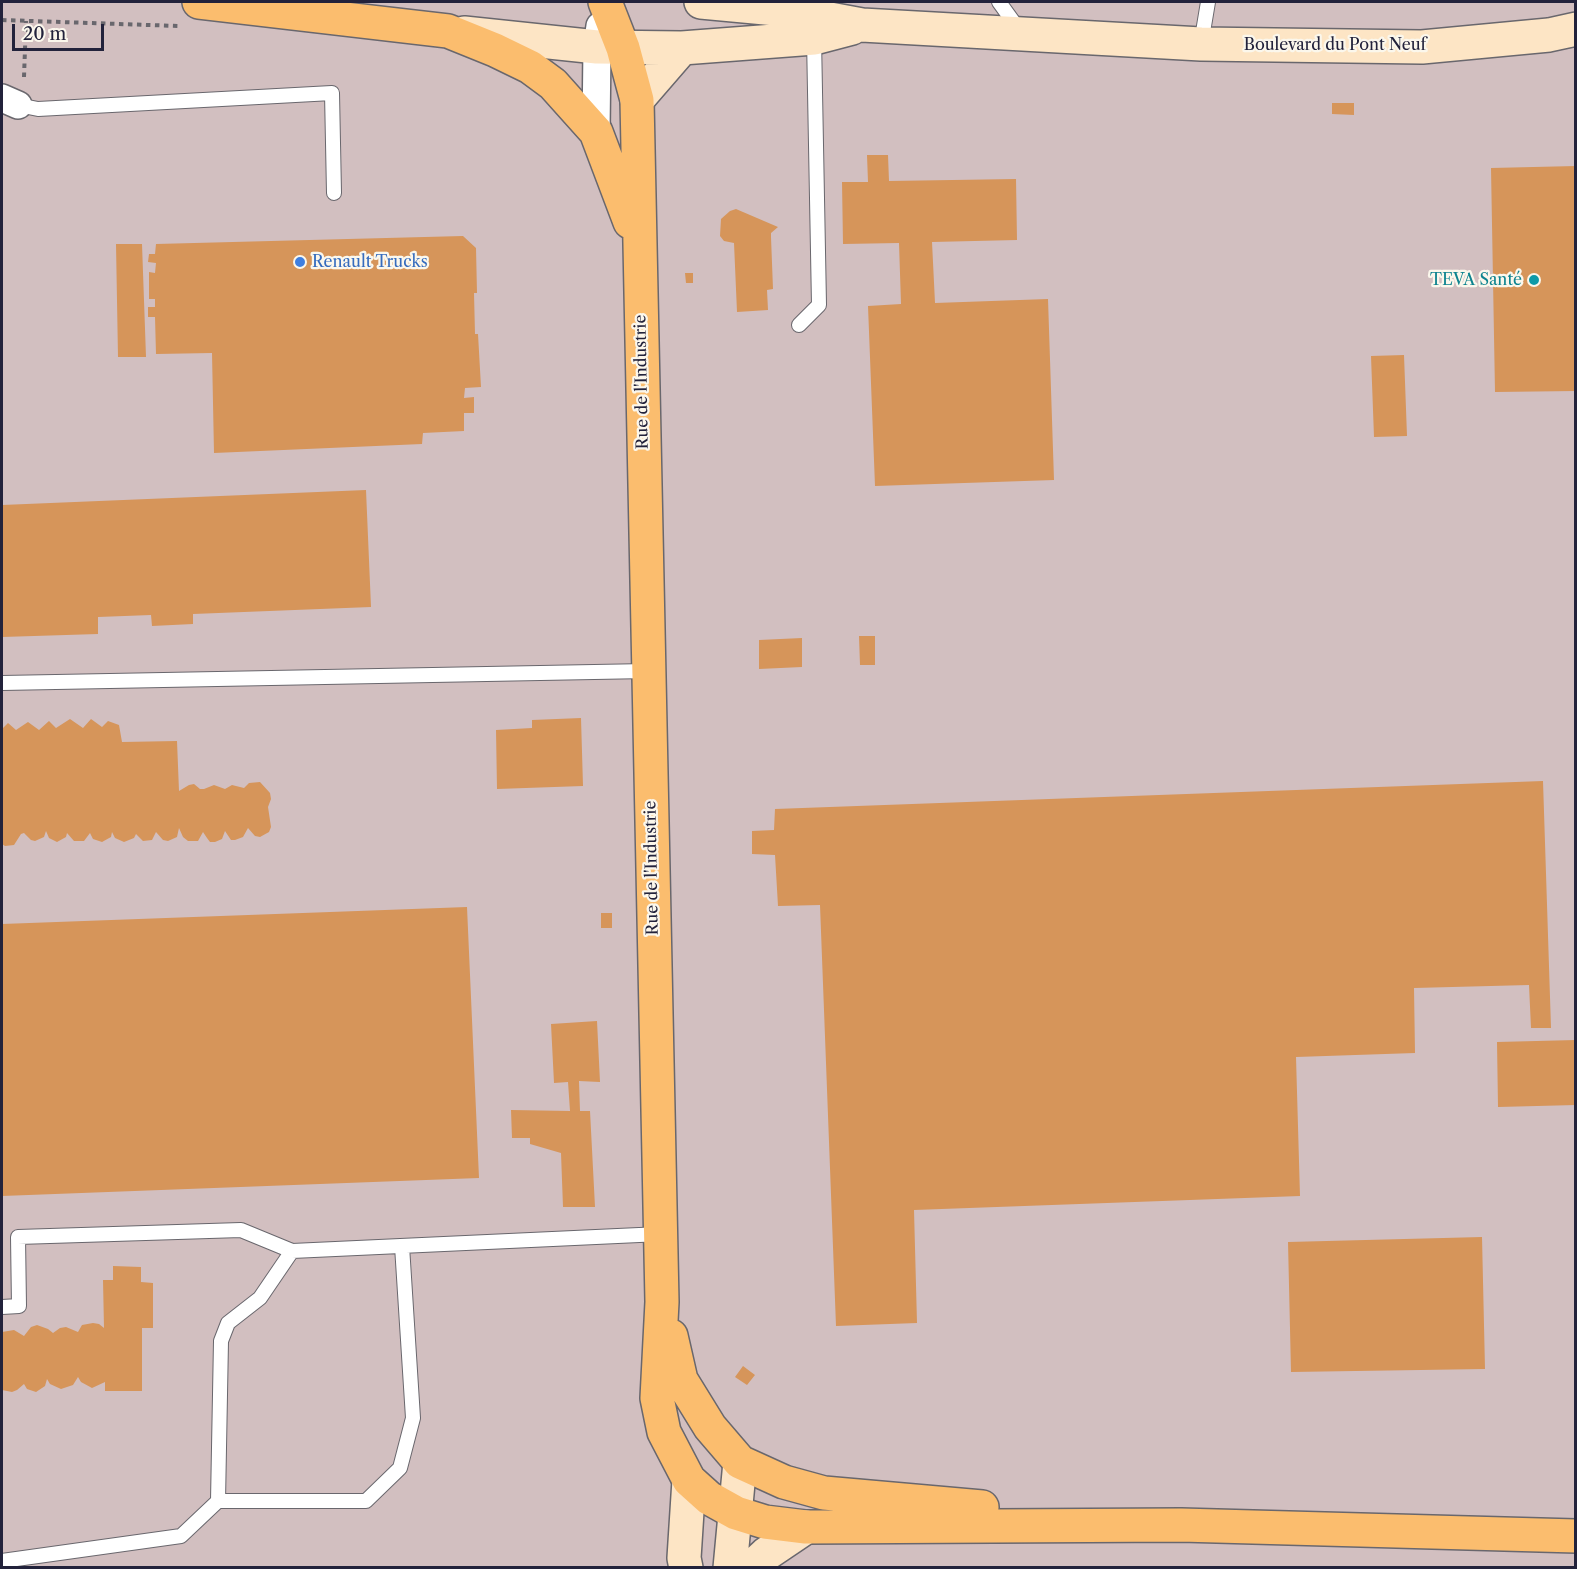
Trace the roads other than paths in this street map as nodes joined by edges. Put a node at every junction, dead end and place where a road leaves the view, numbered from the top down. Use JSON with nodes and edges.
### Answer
{"nodes":[{"id":1,"x":199,"y":2,"type":"edge"},
{"id":2,"x":210,"y":2,"type":"edge"},
{"id":3,"x":216,"y":2,"type":"edge"},
{"id":4,"x":604,"y":2,"type":"edge"},
{"id":5,"x":701,"y":2,"type":"edge"},
{"id":6,"x":999,"y":2,"type":"edge"},
{"id":7,"x":1208,"y":2,"type":"edge"},
{"id":8,"x":780,"y":5,"type":"edge"},
{"id":9,"x":862,"y":25,"type":"junction"},
{"id":10,"x":1575,"y":29,"type":"edge"},
{"id":11,"x":448,"y":31,"type":"junction"},
{"id":12,"x":1023,"y":35,"type":"junction"},
{"id":13,"x":814,"y":38,"type":"junction"},
{"id":14,"x":1201,"y":44,"type":"junction"},
{"id":15,"x":610,"y":48,"type":"junction"},
{"id":16,"x":682,"y":48,"type":"junction"},
{"id":17,"x":14,"y":94,"type":"edge"},
{"id":18,"x":637,"y":100,"type":"junction"},
{"id":19,"x":596,"y":132,"type":"junction"},
{"id":20,"x":334,"y":193,"type":"dead end"},
{"id":21,"x":639,"y":248,"type":"junction"},
{"id":22,"x":799,"y":325,"type":"dead end"},
{"id":23,"x":648,"y":671,"type":"junction"},
{"id":24,"x":2,"y":683,"type":"edge"},
{"id":25,"x":661,"y":1234,"type":"junction"},
{"id":26,"x":402,"y":1246,"type":"junction"},
{"id":27,"x":292,"y":1251,"type":"junction"},
{"id":28,"x":662,"y":1302,"type":"junction"},
{"id":29,"x":2,"y":1307,"type":"edge"},
{"id":30,"x":740,"y":1462,"type":"junction"},
{"id":31,"x":711,"y":1497,"type":"junction"},
{"id":32,"x":219,"y":1501,"type":"junction"},
{"id":33,"x":1181,"y":1526,"type":"junction"},
{"id":34,"x":806,"y":1527,"type":"junction"},
{"id":35,"x":1575,"y":1536,"type":"edge"},
{"id":36,"x":2,"y":1561,"type":"edge"},
{"id":37,"x":686,"y":1568,"type":"edge"},
{"id":38,"x":730,"y":1568,"type":"edge"},
{"id":39,"x":751,"y":1568,"type":"edge"}],
"edges":[{"from":1,"to":2,"type":"main road","name":"Boulevard du Pont Neuf"},
{"from":2,"to":3,"type":"main road","name":"Boulevard du Pont Neuf"},
{"from":2,"to":11,"type":"main road","name":"Boulevard du Pont Neuf"},
{"from":4,"to":15,"type":"main road","name":"Rue de l'Industrie"},
{"from":5,"to":8,"type":"street","name":"Boulevard du Pont Neuf"},
{"from":6,"to":12,"type":"lane"},
{"from":7,"to":14,"type":"lane"},
{"from":8,"to":9,"type":"street","name":"Boulevard du Pont Neuf"},
{"from":9,"to":12,"type":"street","name":"Boulevard du Pont Neuf"},
{"from":9,"to":13,"type":"street","name":"Boulevard du Pont Neuf"},
{"from":10,"to":14,"type":"street","name":"Boulevard du Pont Neuf"},
{"from":11,"to":15,"type":"street","name":"Boulevard du Pont Neuf"},
{"from":11,"to":19,"type":"main road","name":"Boulevard du Pont Neuf"},
{"from":12,"to":14,"type":"street","name":"Boulevard du Pont Neuf"},
{"from":13,"to":16,"type":"street","name":"Boulevard du Pont Neuf"},
{"from":13,"to":22,"type":"lane"},
{"from":15,"to":16,"type":"street","name":"Boulevard du Pont Neuf"},
{"from":15,"to":18,"type":"main road","name":"Rue de l'Industrie"},
{"from":15,"to":19,"type":"street"},
{"from":16,"to":18,"type":"street"},
{"from":17,"to":20,"type":"lane"},
{"from":18,"to":21,"type":"main road","name":"Rue de l'Industrie"},
{"from":19,"to":21,"type":"main road","name":"Rue de l'Industrie"},
{"from":21,"to":23,"type":"main road","name":"Rue de l'Industrie"},
{"from":23,"to":24,"type":"lane"},
{"from":23,"to":25,"type":"main road","name":"Rue de l'Industrie"},
{"from":25,"to":26,"type":"lane"},
{"from":25,"to":28,"type":"main road","name":"Rue de l'Industrie"},
{"from":26,"to":27,"type":"lane"},
{"from":26,"to":32,"type":"lane"},
{"from":27,"to":29,"type":"lane"},
{"from":27,"to":32,"type":"lane"},
{"from":28,"to":30,"type":"main road"},
{"from":28,"to":31,"type":"main road","name":"Rue de l'Industrie"},
{"from":30,"to":31,"type":"street"},
{"from":30,"to":33,"type":"main road"},
{"from":31,"to":34,"type":"main road"},
{"from":31,"to":37,"type":"street"},
{"from":31,"to":38,"type":"street"},
{"from":32,"to":36,"type":"lane"},
{"from":33,"to":34,"type":"main road"},
{"from":33,"to":35,"type":"main road"},
{"from":34,"to":39,"type":"street"}]}
